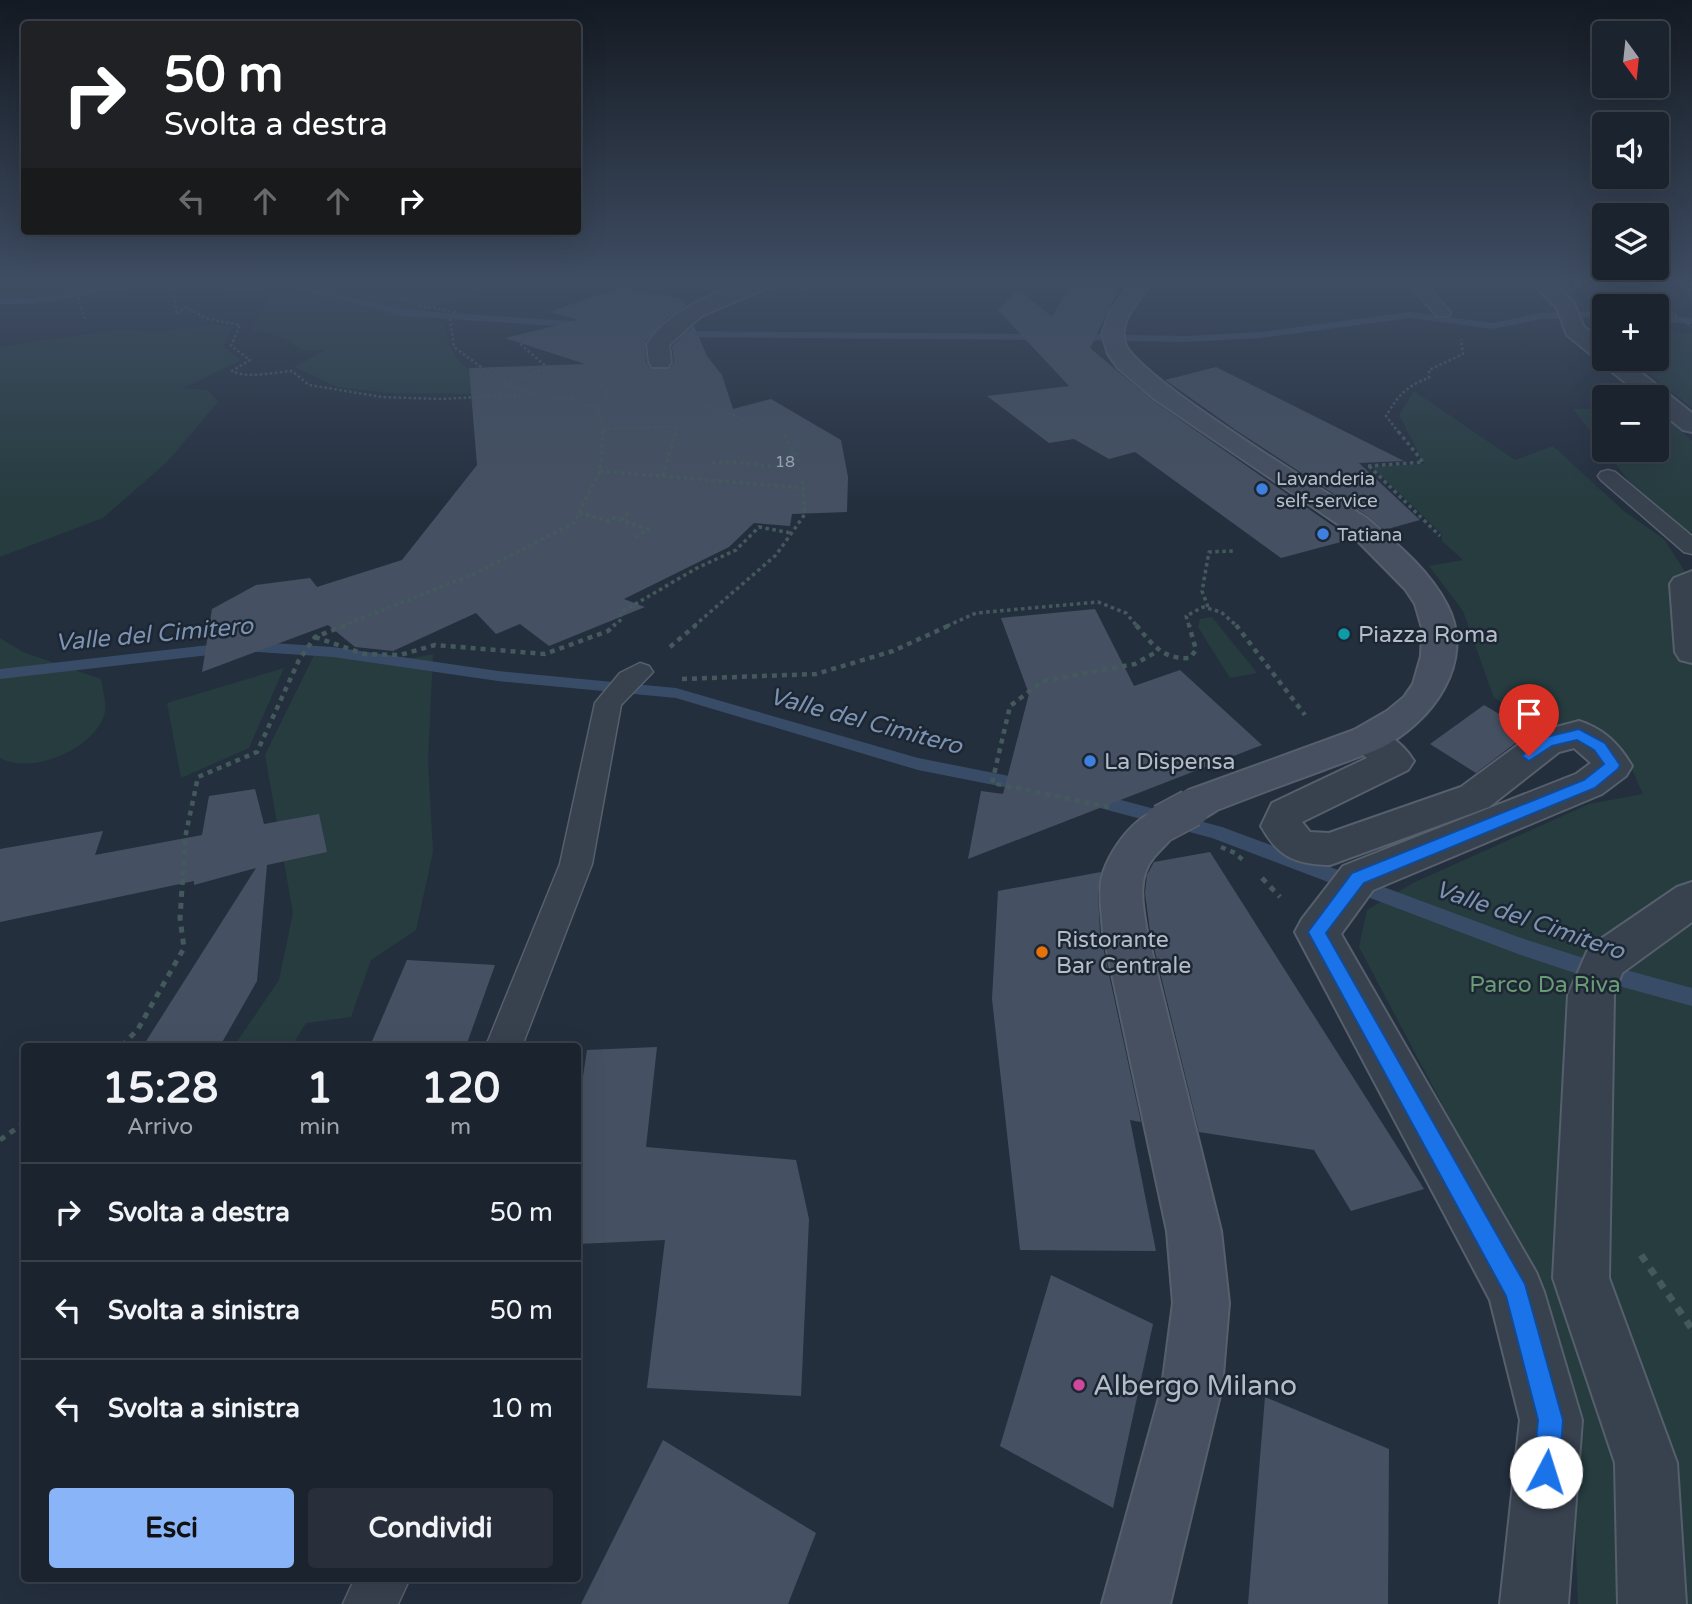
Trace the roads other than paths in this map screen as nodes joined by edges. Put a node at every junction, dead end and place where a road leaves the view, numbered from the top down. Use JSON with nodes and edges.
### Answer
{"nodes":[{"id":1,"x":659,"y":356,"type":"edge"},
{"id":2,"x":1124,"y":356,"type":"edge"},
{"id":3,"x":660,"y":362,"type":"dead end"},
{"id":4,"x":1625,"y":371,"type":"edge"},
{"id":5,"x":1692,"y":425,"type":"edge"},
{"id":6,"x":1608,"y":476,"type":"dead end"},
{"id":7,"x":1692,"y":547,"type":"edge"},
{"id":8,"x":1692,"y":580,"type":"edge"},
{"id":9,"x":1692,"y":652,"type":"edge"},
{"id":10,"x":634,"y":675,"type":"road end"},
{"id":11,"x":1351,"y":745,"type":"junction"},
{"id":12,"x":1692,"y":899,"type":"edge"},
{"id":13,"x":505,"y":1043,"type":"edge"},
{"id":14,"x":382,"y":1582,"type":"edge"},
{"id":15,"x":369,"y":1604,"type":"edge"},
{"id":16,"x":1136,"y":1604,"type":"edge"},
{"id":17,"x":1534,"y":1604,"type":"edge"},
{"id":18,"x":1652,"y":1604,"type":"edge"}],
"edges":[{"from":1,"to":3,"type":"street"},
{"from":2,"to":11,"type":"main road"},
{"from":4,"to":5,"type":"street"},
{"from":6,"to":7,"type":"lane"},
{"from":8,"to":9,"type":"street"},
{"from":10,"to":13,"type":"lane"},
{"from":11,"to":16,"type":"main road"},
{"from":11,"to":17,"type":"street"},
{"from":12,"to":18,"type":"street"},
{"from":14,"to":15,"type":"lane"}]}
